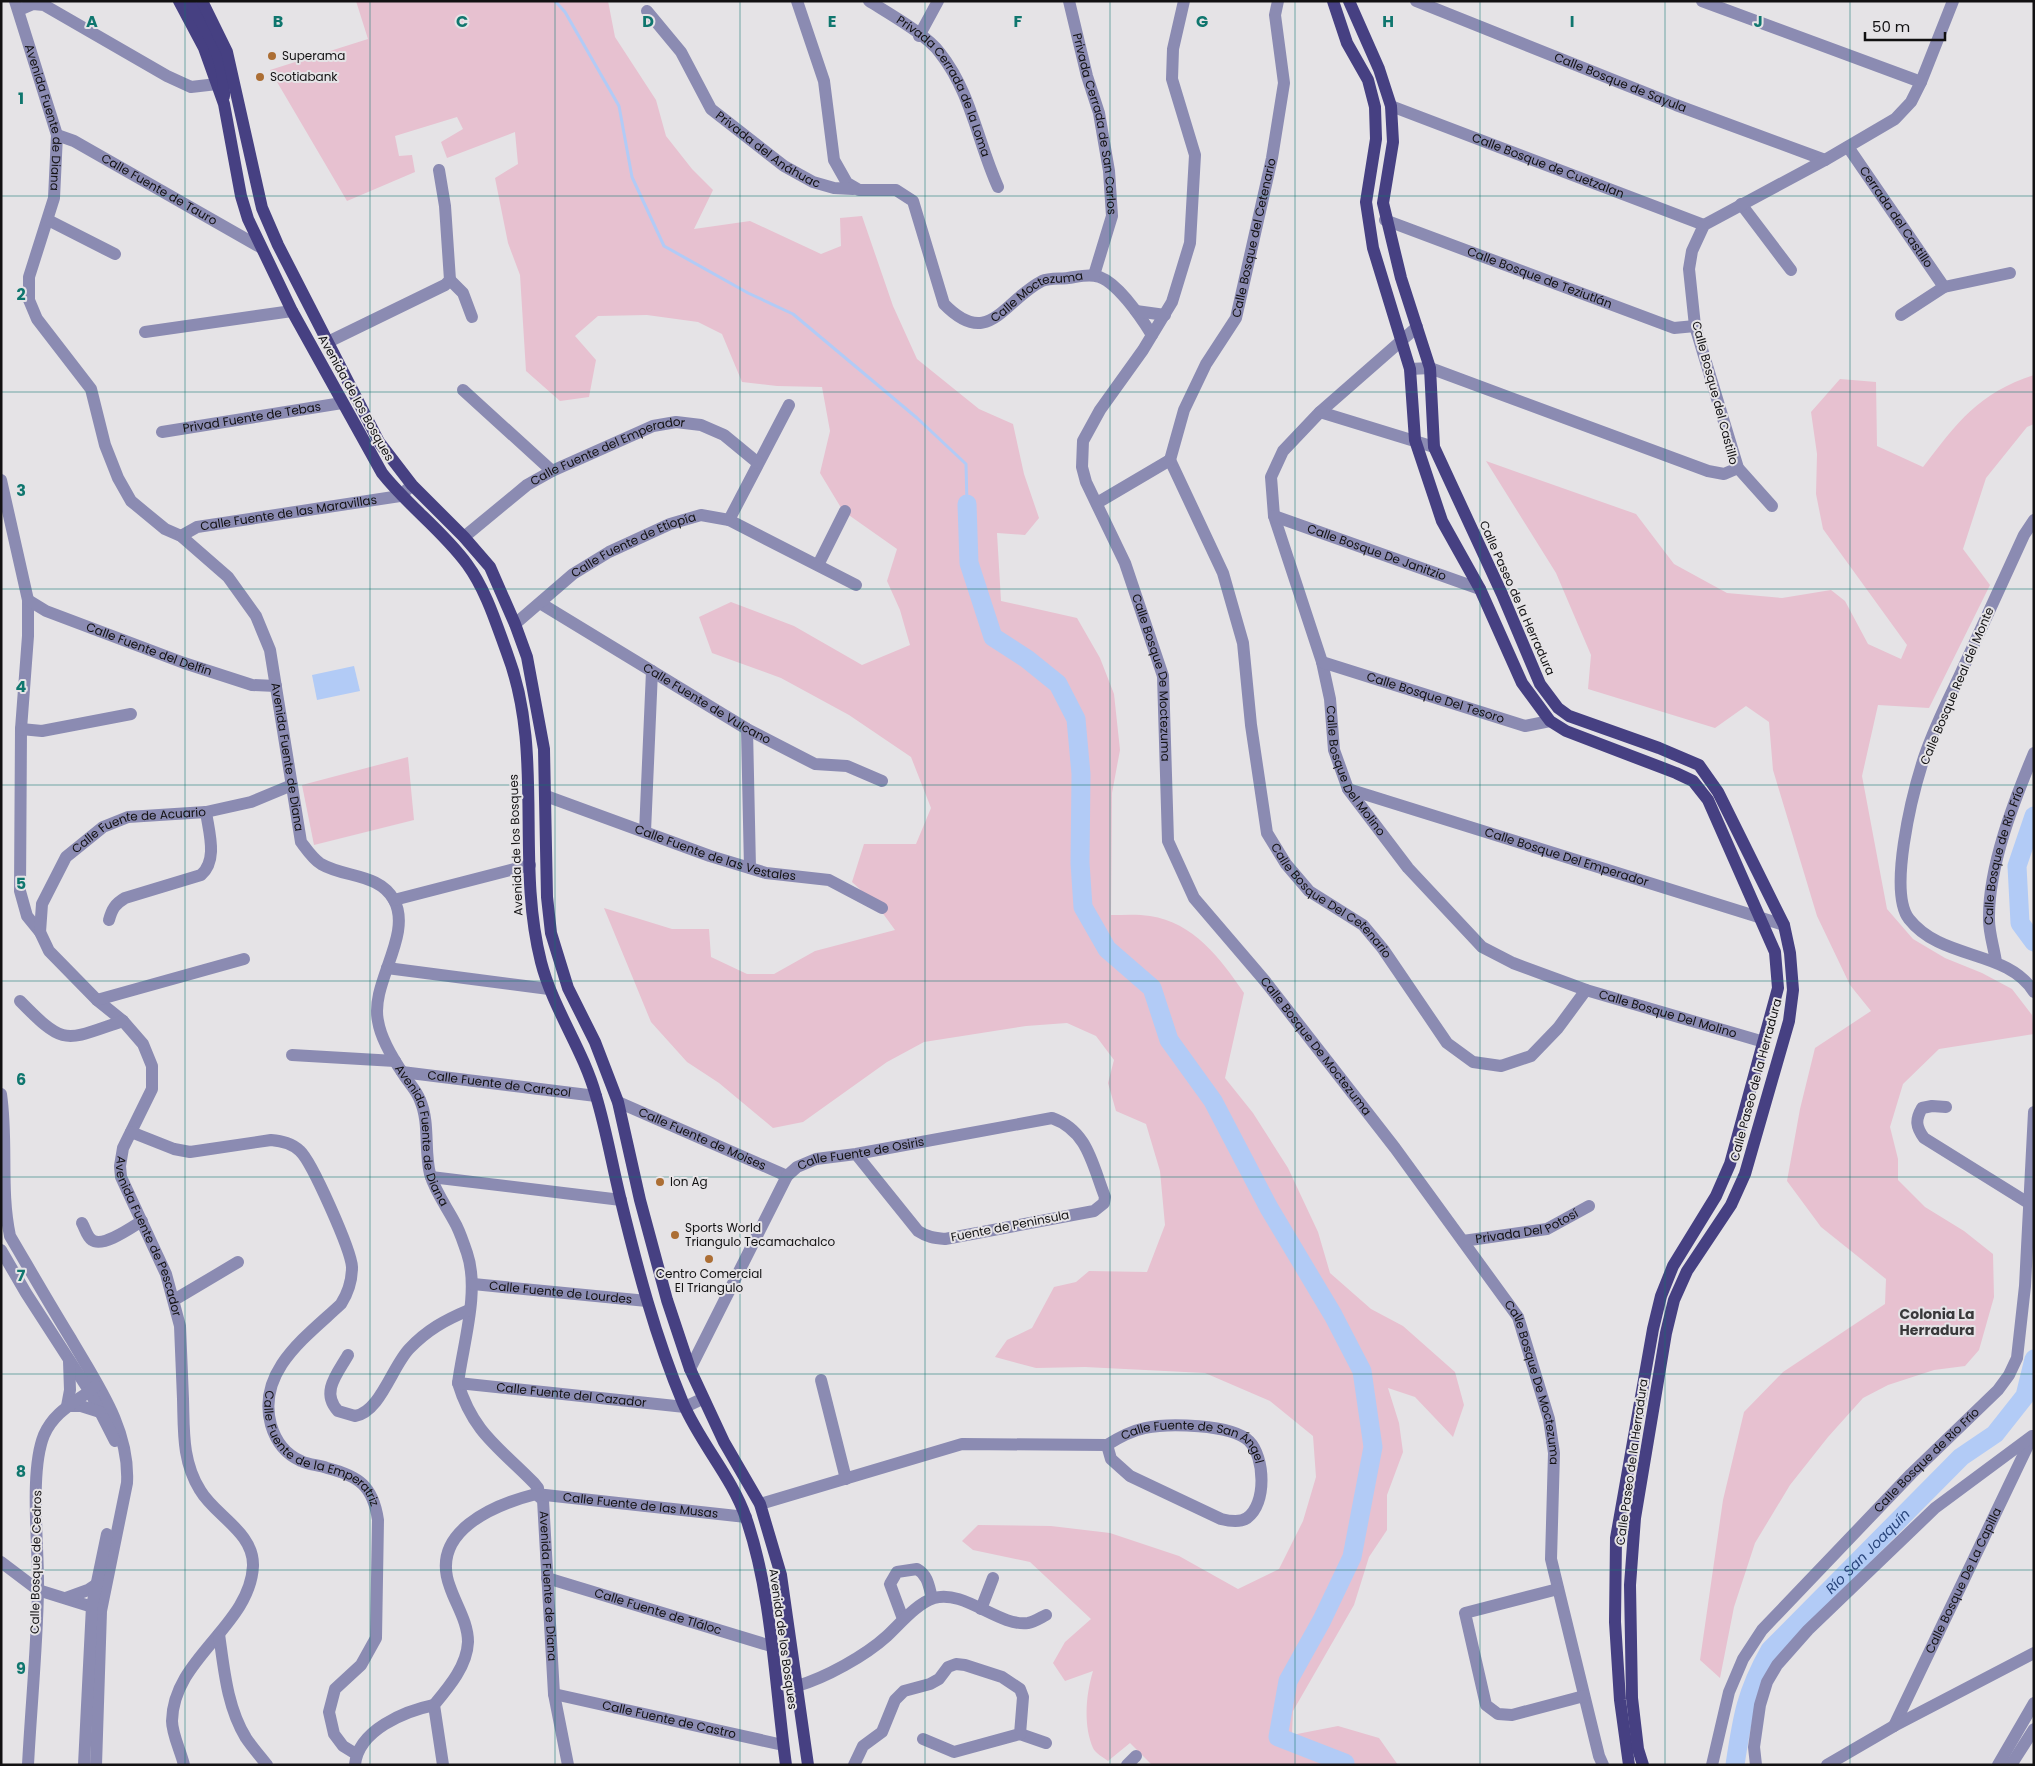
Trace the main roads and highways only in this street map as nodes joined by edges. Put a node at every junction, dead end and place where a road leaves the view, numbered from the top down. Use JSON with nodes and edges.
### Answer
{"nodes":[{"id":1,"x":179,"y":1,"type":"edge"},
{"id":2,"x":189,"y":1,"type":"edge"},
{"id":3,"x":202,"y":1,"type":"edge"},
{"id":4,"x":1332,"y":1,"type":"edge"},
{"id":5,"x":1349,"y":1,"type":"edge"},
{"id":6,"x":224,"y":104,"type":"junction"},
{"id":7,"x":786,"y":1765,"type":"edge"},
{"id":8,"x":808,"y":1765,"type":"edge"},
{"id":9,"x":1629,"y":1765,"type":"edge"},
{"id":10,"x":1643,"y":1765,"type":"edge"}],
"edges":[{"from":1,"to":6,"type":"main road","name":"Avenida de los Bosques"},
{"from":2,"to":6,"type":"main road"},
{"from":3,"to":8,"type":"main road","name":"Avenida de los Bosques"},
{"from":4,"to":9,"type":"main road","name":"Calle Paseo de la Herradura"},
{"from":5,"to":10,"type":"main road","name":"Calle Paseo de la Herradura"},
{"from":6,"to":7,"type":"main road","name":"Avenida de los Bosques"}]}
